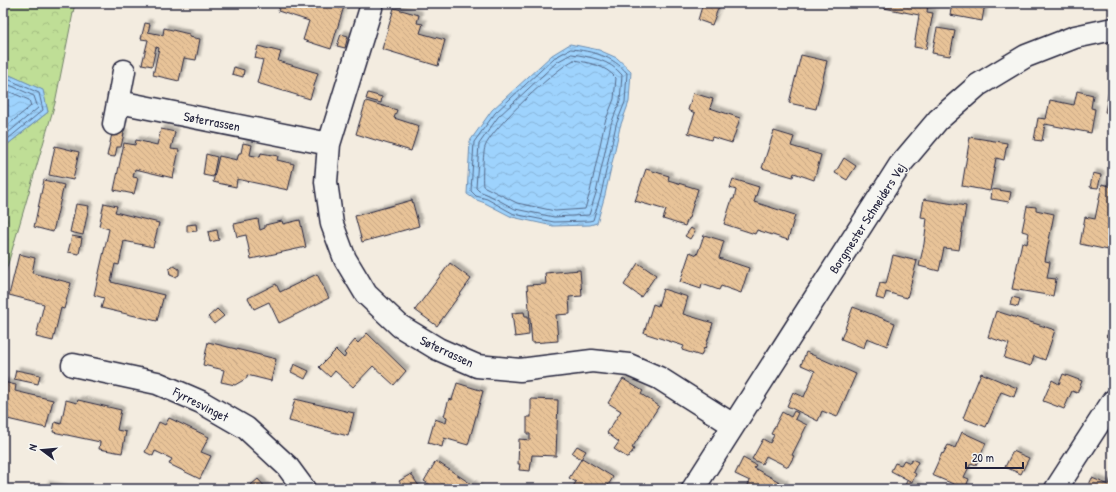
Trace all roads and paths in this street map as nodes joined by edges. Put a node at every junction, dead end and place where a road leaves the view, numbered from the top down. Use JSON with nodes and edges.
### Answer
{"nodes":[{"id":1,"x":371,"y":8,"type":"dead end"},
{"id":2,"x":1113,"y":29,"type":"edge"},
{"id":3,"x":124,"y":71,"type":"dead end"},
{"id":4,"x":119,"y":102,"type":"junction"},
{"id":5,"x":114,"y":124,"type":"dead end"},
{"id":6,"x":329,"y":144,"type":"junction"},
{"id":7,"x":73,"y":365,"type":"dead end"},
{"id":8,"x":1113,"y":401,"type":"edge"},
{"id":9,"x":733,"y":425,"type":"junction"},
{"id":10,"x":304,"y":489,"type":"edge"},
{"id":11,"x":693,"y":489,"type":"edge"},
{"id":12,"x":1056,"y":489,"type":"edge"}],
"edges":[{"from":1,"to":6,"type":"street","name":"Søterrassen"},
{"from":2,"to":9,"type":"street","name":"Borgmester Schneiders Vej"},
{"from":3,"to":4,"type":"street"},
{"from":4,"to":5,"type":"street"},
{"from":4,"to":6,"type":"street","name":"Søterrassen"},
{"from":6,"to":9,"type":"street","name":"Søterrassen"},
{"from":7,"to":10,"type":"street","name":"Fyrresvinget"},
{"from":8,"to":12,"type":"street"},
{"from":9,"to":11,"type":"street","name":"Borgmester Schneiders Vej"}]}
